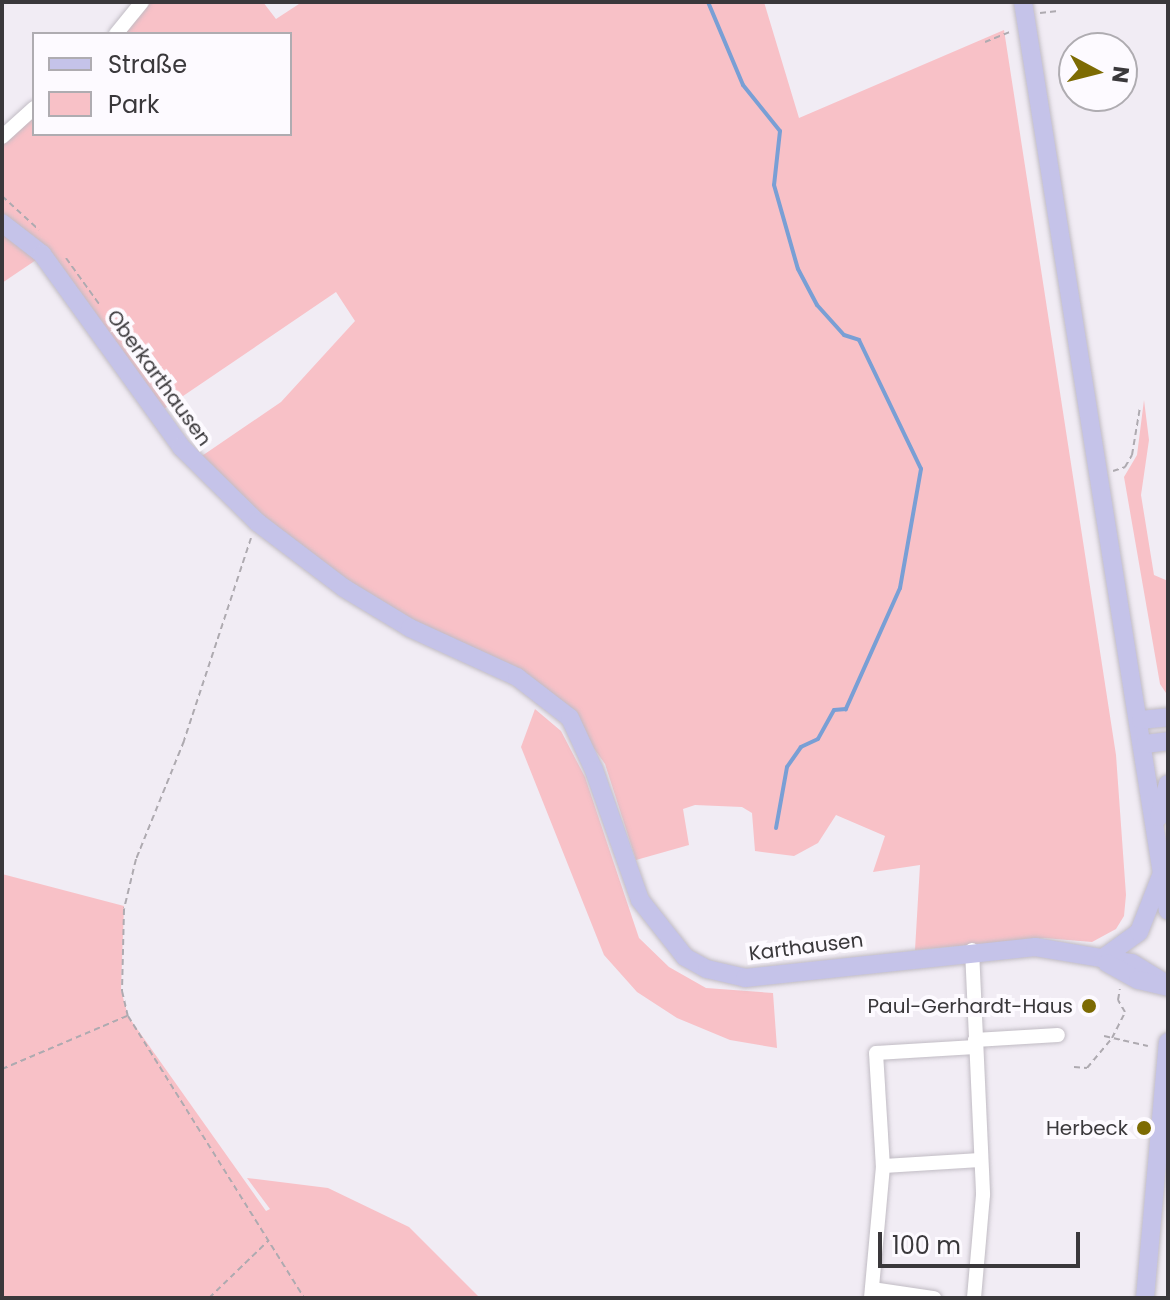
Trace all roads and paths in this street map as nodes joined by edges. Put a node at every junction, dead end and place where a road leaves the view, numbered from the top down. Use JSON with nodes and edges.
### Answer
{"nodes":[{"id":1,"x":142,"y":2,"type":"edge"},
{"id":2,"x":1023,"y":2,"type":"edge"},
{"id":3,"x":1058,"y":11,"type":"dead end"},
{"id":4,"x":1046,"y":12,"type":"dead end"},
{"id":5,"x":118,"y":32,"type":"edge"},
{"id":6,"x":1006,"y":33,"type":"dead end"},
{"id":7,"x":985,"y":42,"type":"dead end"},
{"id":8,"x":32,"y":110,"type":"edge"},
{"id":9,"x":2,"y":137,"type":"edge"},
{"id":10,"x":2,"y":223,"type":"edge"},
{"id":11,"x":1140,"y":407,"type":"dead end"},
{"id":12,"x":1127,"y":465,"type":"dead end"},
{"id":13,"x":257,"y":522,"type":"junction"},
{"id":14,"x":291,"y":550,"type":"joint"},
{"id":15,"x":1168,"y":717,"type":"edge"},
{"id":16,"x":1141,"y":720,"type":"junction"},
{"id":17,"x":1168,"y":741,"type":"edge"},
{"id":18,"x":1145,"y":744,"type":"junction"},
{"id":19,"x":1168,"y":784,"type":"edge"},
{"id":20,"x":1157,"y":824,"type":"junction"},
{"id":21,"x":1163,"y":866,"type":"junction"},
{"id":22,"x":1168,"y":911,"type":"edge"},
{"id":23,"x":972,"y":950,"type":"junction"},
{"id":24,"x":1100,"y":958,"type":"junction"},
{"id":25,"x":1113,"y":984,"type":"dead end"},
{"id":26,"x":1168,"y":986,"type":"edge"},
{"id":27,"x":128,"y":1016,"type":"junction"},
{"id":28,"x":1058,"y":1035,"type":"dead end"},
{"id":29,"x":1104,"y":1036,"type":"dead end"},
{"id":30,"x":1112,"y":1038,"type":"junction"},
{"id":31,"x":1168,"y":1042,"type":"edge"},
{"id":32,"x":975,"y":1043,"type":"junction"},
{"id":33,"x":1148,"y":1046,"type":"dead end"},
{"id":34,"x":1074,"y":1067,"type":"dead end"},
{"id":35,"x":2,"y":1069,"type":"edge"},
{"id":36,"x":981,"y":1160,"type":"junction"},
{"id":37,"x":883,"y":1166,"type":"junction"},
{"id":38,"x":270,"y":1239,"type":"junction"},
{"id":39,"x":871,"y":1294,"type":"edge"},
{"id":40,"x":209,"y":1298,"type":"edge"},
{"id":41,"x":304,"y":1298,"type":"edge"},
{"id":42,"x":934,"y":1298,"type":"edge"},
{"id":43,"x":974,"y":1298,"type":"edge"},
{"id":44,"x":1145,"y":1298,"type":"edge"}],
"edges":[{"from":1,"to":5,"type":"street"},
{"from":2,"to":16,"type":"main road"},
{"from":3,"to":4,"type":"path"},
{"from":6,"to":7,"type":"path"},
{"from":8,"to":9,"type":"street"},
{"from":10,"to":13,"type":"main road","name":"Oberkarthausen"},
{"from":11,"to":12,"type":"path"},
{"from":13,"to":14,"type":"main road","name":"Oberkarthausen"},
{"from":13,"to":27,"type":"path"},
{"from":14,"to":23,"type":"main road","name":"Karthausen"},
{"from":15,"to":16,"type":"main road"},
{"from":16,"to":18,"type":"main road"},
{"from":17,"to":18,"type":"main road"},
{"from":18,"to":20,"type":"main road"},
{"from":19,"to":20,"type":"main road"},
{"from":20,"to":21,"type":"main road"},
{"from":21,"to":22,"type":"main road"},
{"from":21,"to":24,"type":"main road"},
{"from":23,"to":24,"type":"main road","name":"Karthausen"},
{"from":23,"to":32,"type":"street"},
{"from":24,"to":26,"type":"main road","name":"Karthausen"},
{"from":25,"to":30,"type":"path"},
{"from":27,"to":35,"type":"path"},
{"from":27,"to":38,"type":"path"},
{"from":28,"to":32,"type":"street"},
{"from":29,"to":30,"type":"path"},
{"from":30,"to":33,"type":"path"},
{"from":30,"to":34,"type":"path"},
{"from":31,"to":44,"type":"main road"},
{"from":32,"to":36,"type":"street"},
{"from":32,"to":37,"type":"street"},
{"from":36,"to":37,"type":"street"},
{"from":36,"to":43,"type":"street"},
{"from":37,"to":39,"type":"street"},
{"from":38,"to":40,"type":"path"},
{"from":38,"to":41,"type":"path"},
{"from":39,"to":42,"type":"street"}]}
